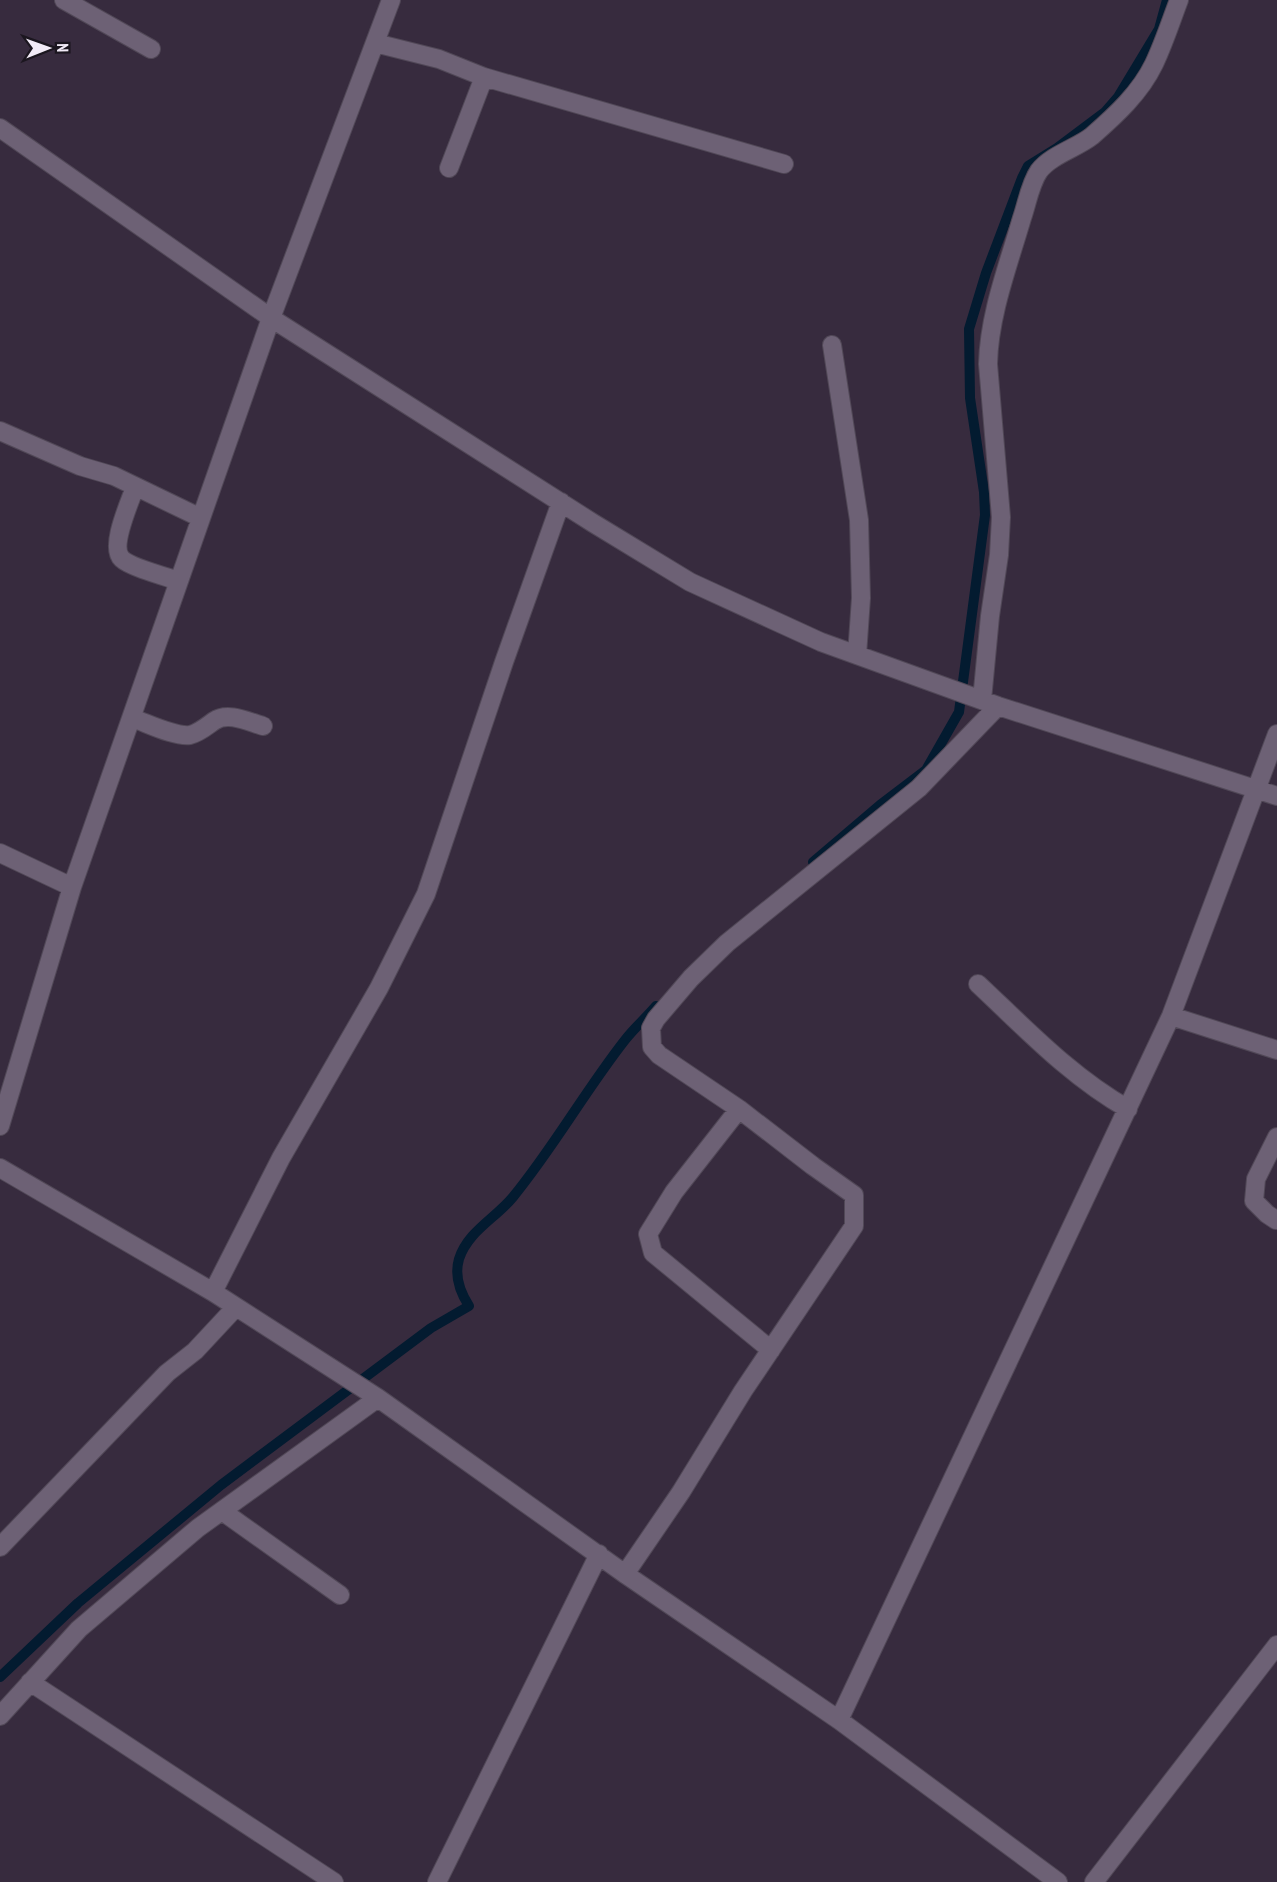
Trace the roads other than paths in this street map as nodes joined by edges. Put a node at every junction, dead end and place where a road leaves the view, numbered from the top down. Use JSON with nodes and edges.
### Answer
{"nodes":[{"id":1,"x":64,"y":0,"type":"edge"},
{"id":2,"x":391,"y":0,"type":"edge"},
{"id":3,"x":1179,"y":0,"type":"edge"},
{"id":4,"x":375,"y":43,"type":"junction"},
{"id":5,"x":151,"y":50,"type":"dead end"},
{"id":6,"x":484,"y":77,"type":"junction"},
{"id":7,"x":0,"y":128,"type":"edge"},
{"id":8,"x":784,"y":164,"type":"dead end"},
{"id":9,"x":448,"y":168,"type":"dead end"},
{"id":10,"x":271,"y":318,"type":"junction"},
{"id":11,"x":832,"y":345,"type":"dead end"},
{"id":12,"x":0,"y":431,"type":"edge"},
{"id":13,"x":135,"y":487,"type":"junction"},
{"id":14,"x":561,"y":502,"type":"junction"},
{"id":15,"x":201,"y":518,"type":"junction"},
{"id":16,"x":179,"y":581,"type":"junction"},
{"id":17,"x":857,"y":655,"type":"junction"},
{"id":18,"x":983,"y":700,"type":"junction"},
{"id":19,"x":132,"y":718,"type":"junction"},
{"id":20,"x":263,"y":726,"type":"dead end"},
{"id":21,"x":1277,"y":734,"type":"edge"},
{"id":22,"x":1257,"y":789,"type":"junction"},
{"id":23,"x":1277,"y":796,"type":"edge"},
{"id":24,"x":0,"y":853,"type":"edge"},
{"id":25,"x":72,"y":887,"type":"junction"},
{"id":26,"x":978,"y":984,"type":"dead end"},
{"id":27,"x":1171,"y":1016,"type":"junction"},
{"id":28,"x":1277,"y":1050,"type":"edge"},
{"id":29,"x":739,"y":1109,"type":"junction"},
{"id":30,"x":1128,"y":1109,"type":"junction"},
{"id":31,"x":0,"y":1126,"type":"edge"},
{"id":32,"x":1277,"y":1137,"type":"edge"},
{"id":33,"x":0,"y":1168,"type":"edge"},
{"id":34,"x":1276,"y":1220,"type":"edge"},
{"id":35,"x":213,"y":1292,"type":"junction"},
{"id":36,"x":236,"y":1306,"type":"junction"},
{"id":37,"x":771,"y":1350,"type":"junction"},
{"id":38,"x":378,"y":1398,"type":"junction"},
{"id":39,"x":222,"y":1511,"type":"junction"},
{"id":40,"x":0,"y":1547,"type":"edge"},
{"id":41,"x":599,"y":1554,"type":"junction"},
{"id":42,"x":625,"y":1574,"type":"junction"},
{"id":43,"x":340,"y":1595,"type":"dead end"},
{"id":44,"x":1277,"y":1644,"type":"edge"},
{"id":45,"x":30,"y":1682,"type":"junction"},
{"id":46,"x":0,"y":1716,"type":"edge"},
{"id":47,"x":839,"y":1720,"type":"junction"},
{"id":48,"x":334,"y":1882,"type":"edge"},
{"id":49,"x":437,"y":1882,"type":"edge"},
{"id":50,"x":1058,"y":1882,"type":"edge"},
{"id":51,"x":1094,"y":1882,"type":"edge"}],
"edges":[{"from":1,"to":5,"type":"street"},
{"from":2,"to":4,"type":"street"},
{"from":3,"to":18,"type":"street"},
{"from":4,"to":6,"type":"street"},
{"from":4,"to":10,"type":"street"},
{"from":6,"to":8,"type":"street"},
{"from":6,"to":9,"type":"street"},
{"from":7,"to":10,"type":"street"},
{"from":10,"to":14,"type":"street"},
{"from":10,"to":15,"type":"street"},
{"from":11,"to":17,"type":"street"},
{"from":12,"to":13,"type":"street"},
{"from":13,"to":15,"type":"street"},
{"from":13,"to":16,"type":"street"},
{"from":14,"to":17,"type":"street"},
{"from":14,"to":35,"type":"street"},
{"from":15,"to":16,"type":"street"},
{"from":16,"to":19,"type":"street"},
{"from":17,"to":18,"type":"street"},
{"from":18,"to":22,"type":"street"},
{"from":18,"to":29,"type":"street"},
{"from":19,"to":20,"type":"street"},
{"from":19,"to":25,"type":"street"},
{"from":21,"to":22,"type":"street"},
{"from":22,"to":23,"type":"street"},
{"from":22,"to":27,"type":"street"},
{"from":24,"to":25,"type":"street"},
{"from":25,"to":31,"type":"street"},
{"from":26,"to":30,"type":"street"},
{"from":27,"to":28,"type":"street"},
{"from":27,"to":30,"type":"street"},
{"from":29,"to":37,"type":"street"},
{"from":29,"to":37,"type":"street"},
{"from":30,"to":47,"type":"street"},
{"from":32,"to":34,"type":"street"},
{"from":33,"to":35,"type":"street"},
{"from":35,"to":36,"type":"street"},
{"from":36,"to":38,"type":"street"},
{"from":36,"to":40,"type":"street"},
{"from":37,"to":42,"type":"street"},
{"from":38,"to":39,"type":"street"},
{"from":38,"to":41,"type":"street"},
{"from":39,"to":43,"type":"street"},
{"from":39,"to":45,"type":"street"},
{"from":41,"to":42,"type":"street"},
{"from":41,"to":49,"type":"street"},
{"from":42,"to":47,"type":"street"},
{"from":44,"to":51,"type":"street"},
{"from":45,"to":46,"type":"street"},
{"from":45,"to":48,"type":"street"},
{"from":47,"to":50,"type":"street"}]}
